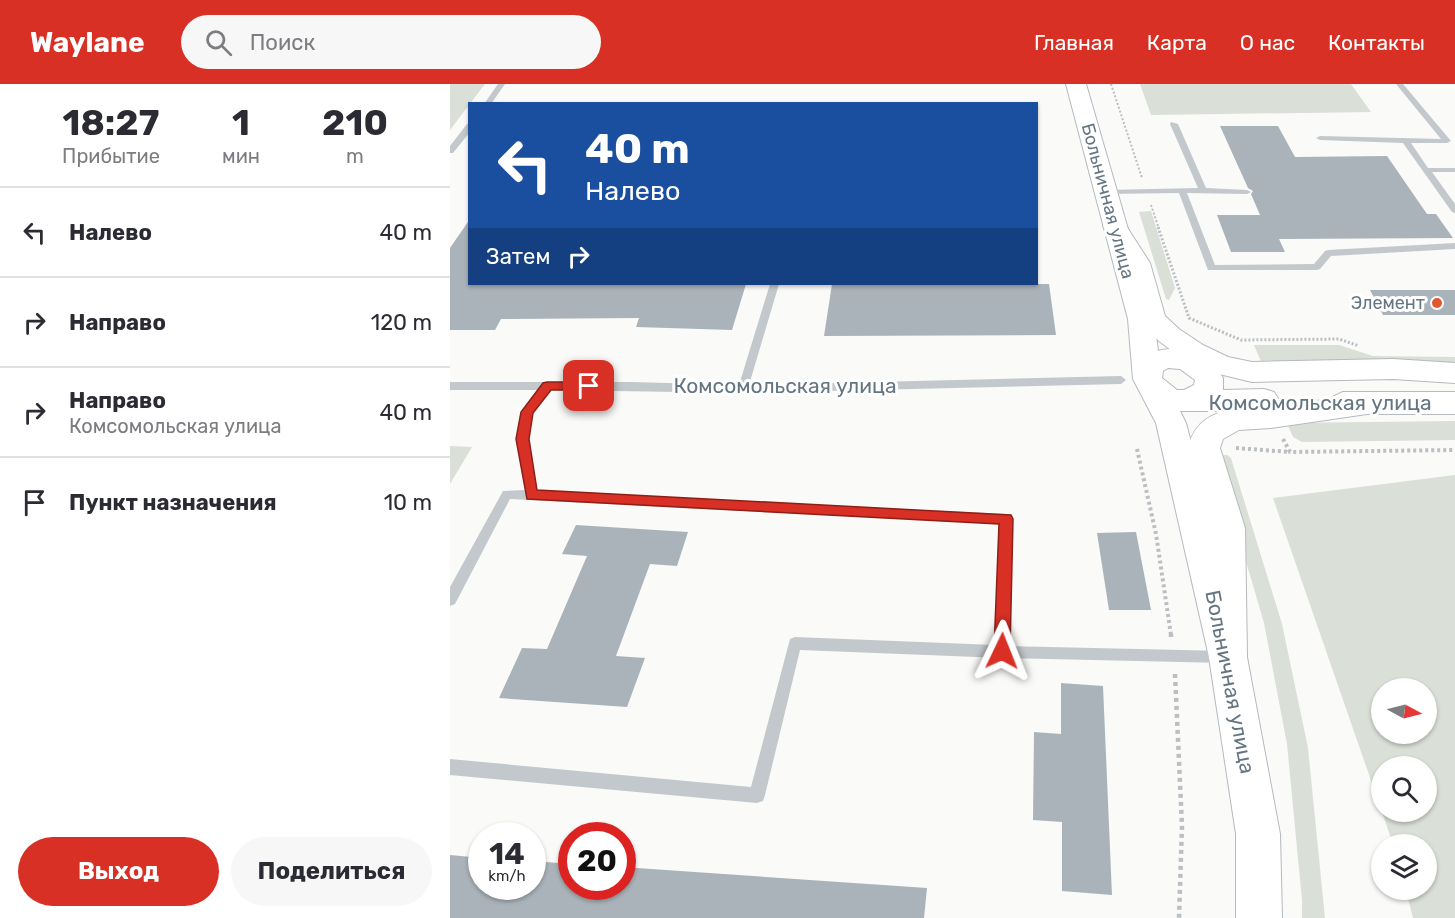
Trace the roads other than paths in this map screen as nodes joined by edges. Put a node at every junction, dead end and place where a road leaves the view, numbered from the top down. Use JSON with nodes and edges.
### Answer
{"nodes":[{"id":1,"x":502,"y":84,"type":"edge"},
{"id":2,"x":1076,"y":84,"type":"edge"},
{"id":3,"x":1399,"y":84,"type":"edge"},
{"id":4,"x":488,"y":102,"type":"edge"},
{"id":5,"x":1174,"y":124,"type":"dead end"},
{"id":6,"x":468,"y":129,"type":"edge"},
{"id":7,"x":1320,"y":138,"type":"dead end"},
{"id":8,"x":1405,"y":141,"type":"junction"},
{"id":9,"x":450,"y":152,"type":"edge"},
{"id":10,"x":1426,"y":170,"type":"junction"},
{"id":11,"x":1455,"y":170,"type":"edge"},
{"id":12,"x":1182,"y":190,"type":"junction"},
{"id":13,"x":1203,"y":190,"type":"junction"},
{"id":14,"x":1106,"y":192,"type":"junction"},
{"id":15,"x":1247,"y":192,"type":"dead end"},
{"id":16,"x":1455,"y":210,"type":"edge"},
{"id":17,"x":1115,"y":226,"type":"junction"},
{"id":18,"x":1455,"y":246,"type":"edge"},
{"id":19,"x":774,"y":285,"type":"edge"},
{"id":20,"x":1141,"y":319,"type":"junction"},
{"id":21,"x":1196,"y":364,"type":"junction"},
{"id":22,"x":1455,"y":373,"type":"edge"},
{"id":23,"x":1455,"y":379,"type":"edge"},
{"id":24,"x":1134,"y":380,"type":"junction"},
{"id":25,"x":450,"y":386,"type":"edge"},
{"id":26,"x":547,"y":386,"type":"junction"},
{"id":27,"x":743,"y":389,"type":"junction"},
{"id":28,"x":1264,"y":400,"type":"junction"},
{"id":29,"x":1184,"y":402,"type":"junction"},
{"id":30,"x":1455,"y":403,"type":"edge"},
{"id":31,"x":1178,"y":448,"type":"junction"},
{"id":32,"x":532,"y":495,"type":"junction"},
{"id":33,"x":450,"y":600,"type":"edge"},
{"id":34,"x":1002,"y":651,"type":"junction"},
{"id":35,"x":1228,"y":657,"type":"junction"},
{"id":36,"x":450,"y":767,"type":"edge"},
{"id":37,"x":1259,"y":918,"type":"edge"}],
"edges":[{"from":1,"to":4,"type":"lane"},
{"from":2,"to":14,"type":"main road","name":"Больничная улица"},
{"from":3,"to":8,"type":"lane"},
{"from":5,"to":13,"type":"lane"},
{"from":6,"to":9,"type":"lane"},
{"from":7,"to":8,"type":"lane"},
{"from":8,"to":10,"type":"lane"},
{"from":10,"to":11,"type":"lane"},
{"from":10,"to":16,"type":"lane"},
{"from":12,"to":13,"type":"lane"},
{"from":12,"to":14,"type":"lane"},
{"from":12,"to":18,"type":"lane"},
{"from":13,"to":15,"type":"lane"},
{"from":14,"to":17,"type":"main road","name":"Больничная улица"},
{"from":17,"to":20,"type":"main road","name":"Больничная улица"},
{"from":17,"to":22,"type":"main road"},
{"from":19,"to":27,"type":"lane"},
{"from":20,"to":21,"type":"main road","name":"Больничная улица"},
{"from":20,"to":24,"type":"main road","name":"Больничная улица"},
{"from":21,"to":24,"type":"main road"},
{"from":21,"to":28,"type":"main road","name":"Комсомольская улица"},
{"from":21,"to":29,"type":"main road"},
{"from":23,"to":28,"type":"main road","name":"Комсомольская улица"},
{"from":24,"to":27,"type":"lane","name":"Комсомольская улица"},
{"from":24,"to":29,"type":"main road"},
{"from":24,"to":31,"type":"main road","name":"Больничная улица"},
{"from":25,"to":26,"type":"lane","name":"Комсомольская улица"},
{"from":26,"to":27,"type":"lane","name":"Комсомольская улица"},
{"from":26,"to":32,"type":"lane"},
{"from":28,"to":29,"type":"main road","name":"Комсомольская улица"},
{"from":28,"to":30,"type":"main road","name":"Комсомольская улица"},
{"from":28,"to":35,"type":"main road"},
{"from":29,"to":31,"type":"main road","name":"Больничная улица"},
{"from":31,"to":35,"type":"main road","name":"Больничная улица"},
{"from":32,"to":33,"type":"lane"},
{"from":32,"to":34,"type":"lane"},
{"from":34,"to":35,"type":"lane"},
{"from":34,"to":36,"type":"lane"},
{"from":35,"to":37,"type":"main road","name":"Больничная улица"}]}
